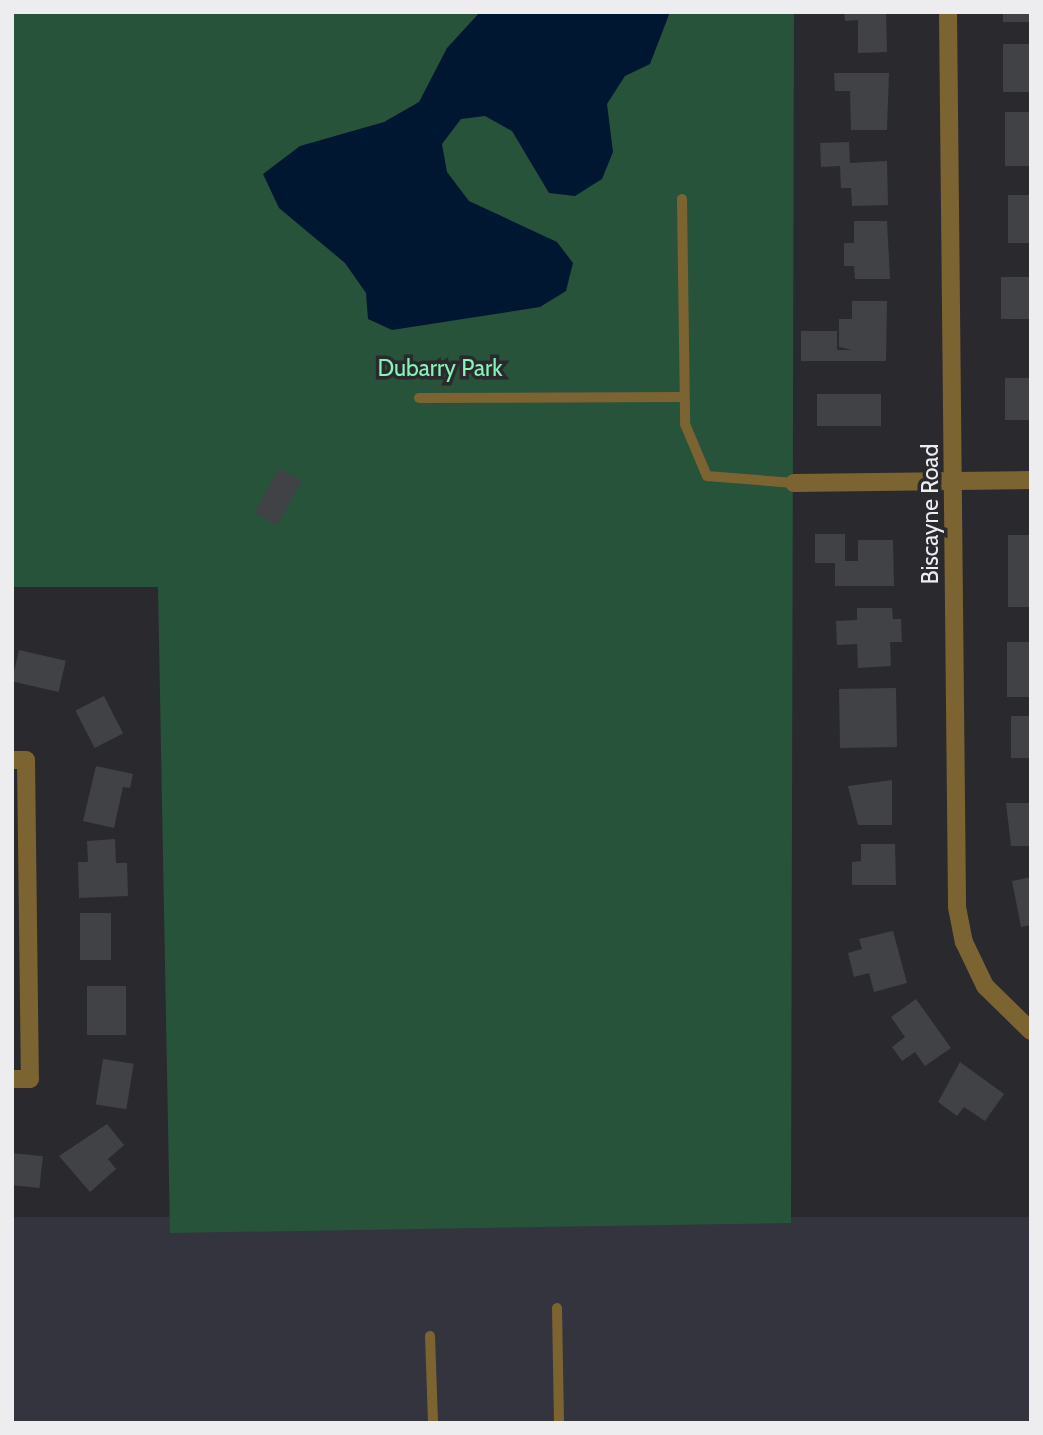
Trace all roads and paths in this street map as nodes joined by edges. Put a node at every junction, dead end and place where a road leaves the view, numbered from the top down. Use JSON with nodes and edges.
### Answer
{"nodes":[{"id":1,"x":948,"y":12,"type":"edge"},
{"id":2,"x":682,"y":199,"type":"dead end"},
{"id":3,"x":682,"y":397,"type":"junction"},
{"id":4,"x":419,"y":398,"type":"dead end"},
{"id":5,"x":1031,"y":480,"type":"edge"},
{"id":6,"x":954,"y":481,"type":"junction"},
{"id":7,"x":793,"y":483,"type":"joint"},
{"id":8,"x":19,"y":760,"type":"edge"},
{"id":9,"x":1031,"y":1031,"type":"edge"},
{"id":10,"x":21,"y":1079,"type":"edge"},
{"id":11,"x":557,"y":1308,"type":"dead end"},
{"id":12,"x":430,"y":1336,"type":"dead end"},
{"id":13,"x":433,"y":1423,"type":"edge"},
{"id":14,"x":559,"y":1423,"type":"edge"}],
"edges":[{"from":1,"to":6,"type":"street","name":"Biscayne Road"},
{"from":2,"to":3,"type":"lane"},
{"from":3,"to":4,"type":"lane"},
{"from":3,"to":7,"type":"lane"},
{"from":5,"to":6,"type":"street"},
{"from":6,"to":7,"type":"street"},
{"from":6,"to":9,"type":"street","name":"Biscayne Road"},
{"from":8,"to":10,"type":"street"},
{"from":11,"to":14,"type":"lane"},
{"from":12,"to":13,"type":"lane"}]}
